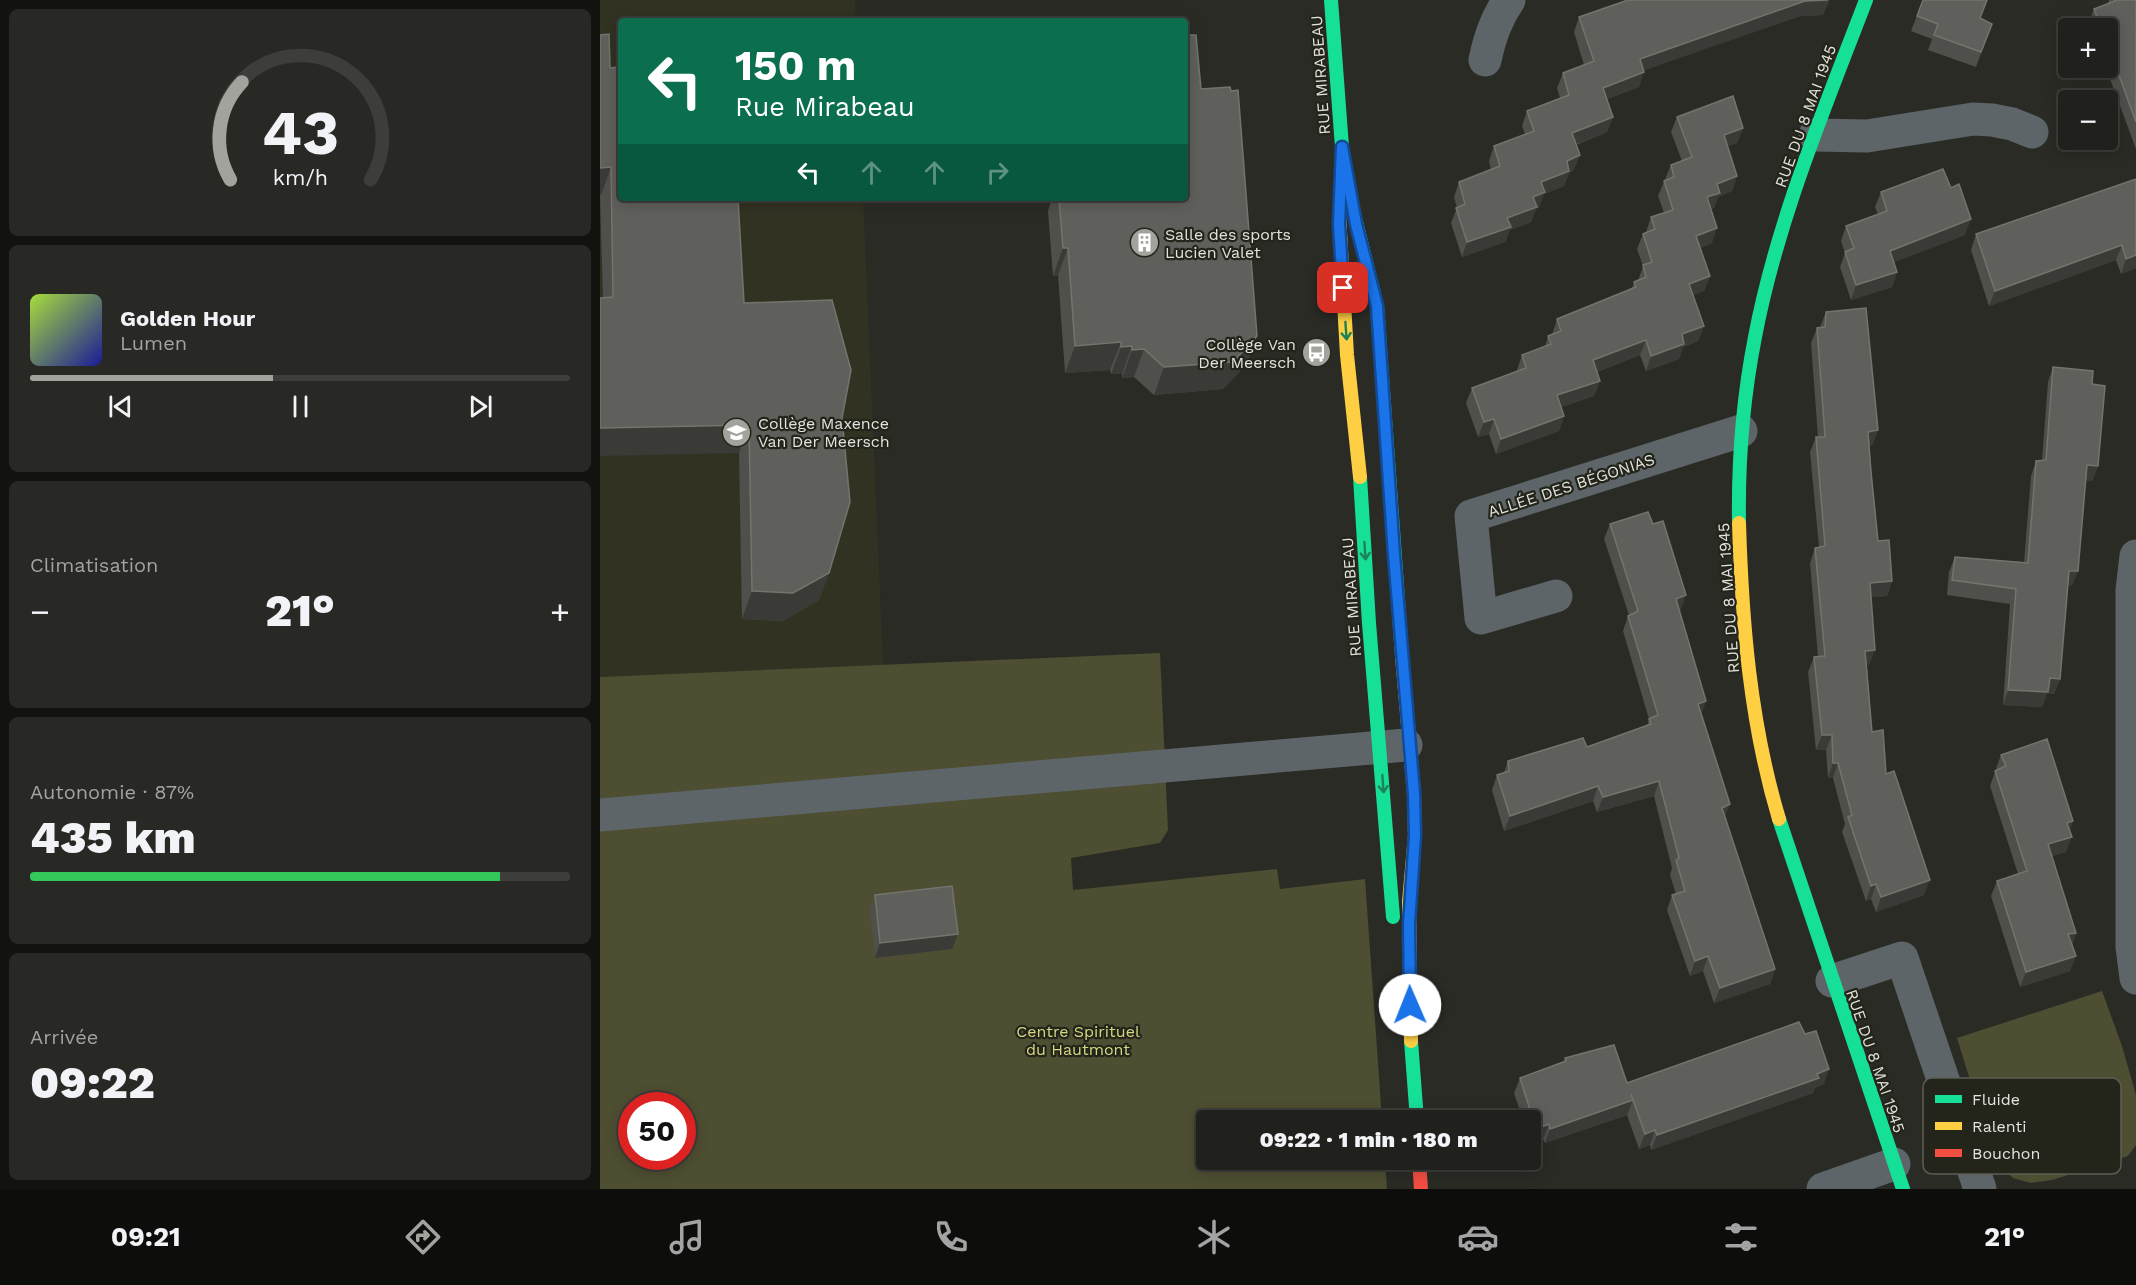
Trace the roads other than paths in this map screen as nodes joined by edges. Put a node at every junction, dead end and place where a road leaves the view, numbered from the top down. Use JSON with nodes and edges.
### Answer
{"nodes":[{"id":1,"x":1331,"y":0,"type":"edge"},
{"id":2,"x":1509,"y":0,"type":"edge"},
{"id":3,"x":1866,"y":0,"type":"edge"},
{"id":4,"x":1485,"y":60,"type":"dead end"},
{"id":5,"x":2032,"y":132,"type":"dead end"},
{"id":6,"x":1815,"y":135,"type":"junction"},
{"id":7,"x":1342,"y":147,"type":"junction"},
{"id":8,"x":1741,"y":431,"type":"junction"},
{"id":9,"x":2136,"y":556,"type":"edge"},
{"id":10,"x":1556,"y":596,"type":"dead end"},
{"id":11,"x":1395,"y":746,"type":"junction"},
{"id":12,"x":600,"y":815,"type":"edge"},
{"id":13,"x":2134,"y":827,"type":"edge"},
{"id":14,"x":2136,"y":978,"type":"edge"},
{"id":15,"x":1832,"y":981,"type":"junction"},
{"id":16,"x":1411,"y":1043,"type":"junction"},
{"id":17,"x":1943,"y":1078,"type":"edge"},
{"id":18,"x":1416,"y":1110,"type":"edge"},
{"id":19,"x":1420,"y":1170,"type":"edge"},
{"id":20,"x":1975,"y":1174,"type":"edge"},
{"id":21,"x":1898,"y":1177,"type":"edge"},
{"id":22,"x":1421,"y":1189,"type":"edge"},
{"id":23,"x":1823,"y":1189,"type":"edge"},
{"id":24,"x":1980,"y":1189,"type":"edge"}],
"edges":[{"from":1,"to":7,"type":"main road","name":"RUE MIRABEAU"},
{"from":2,"to":4,"type":"street"},
{"from":3,"to":6,"type":"main road","name":"RUE DU 8 MAI 1945"},
{"from":5,"to":6,"type":"street"},
{"from":6,"to":8,"type":"main road","name":"RUE DU 8 MAI 1945"},
{"from":7,"to":11,"type":"main road","name":"RUE MIRABEAU","one_way":true},
{"from":7,"to":11,"type":"main road","name":"RUE MIRABEAU"},
{"from":8,"to":10,"type":"street","name":"ALLÉE DES BÉGONIAS"},
{"from":8,"to":15,"type":"main road","name":"RUE DU 8 MAI 1945"},
{"from":9,"to":13,"type":"street"},
{"from":11,"to":12,"type":"street"},
{"from":11,"to":16,"type":"main road","name":"RUE MIRABEAU","one_way":true},
{"from":11,"to":16,"type":"main road","name":"RUE MIRABEAU"},
{"from":13,"to":14,"type":"street"},
{"from":15,"to":17,"type":"street"},
{"from":15,"to":21,"type":"main road","name":"RUE DU 8 MAI 1945"},
{"from":16,"to":18,"type":"main road","name":"RUE MIRABEAU"},
{"from":19,"to":22,"type":"main road"},
{"from":20,"to":24,"type":"street"},
{"from":21,"to":23,"type":"street"}]}
